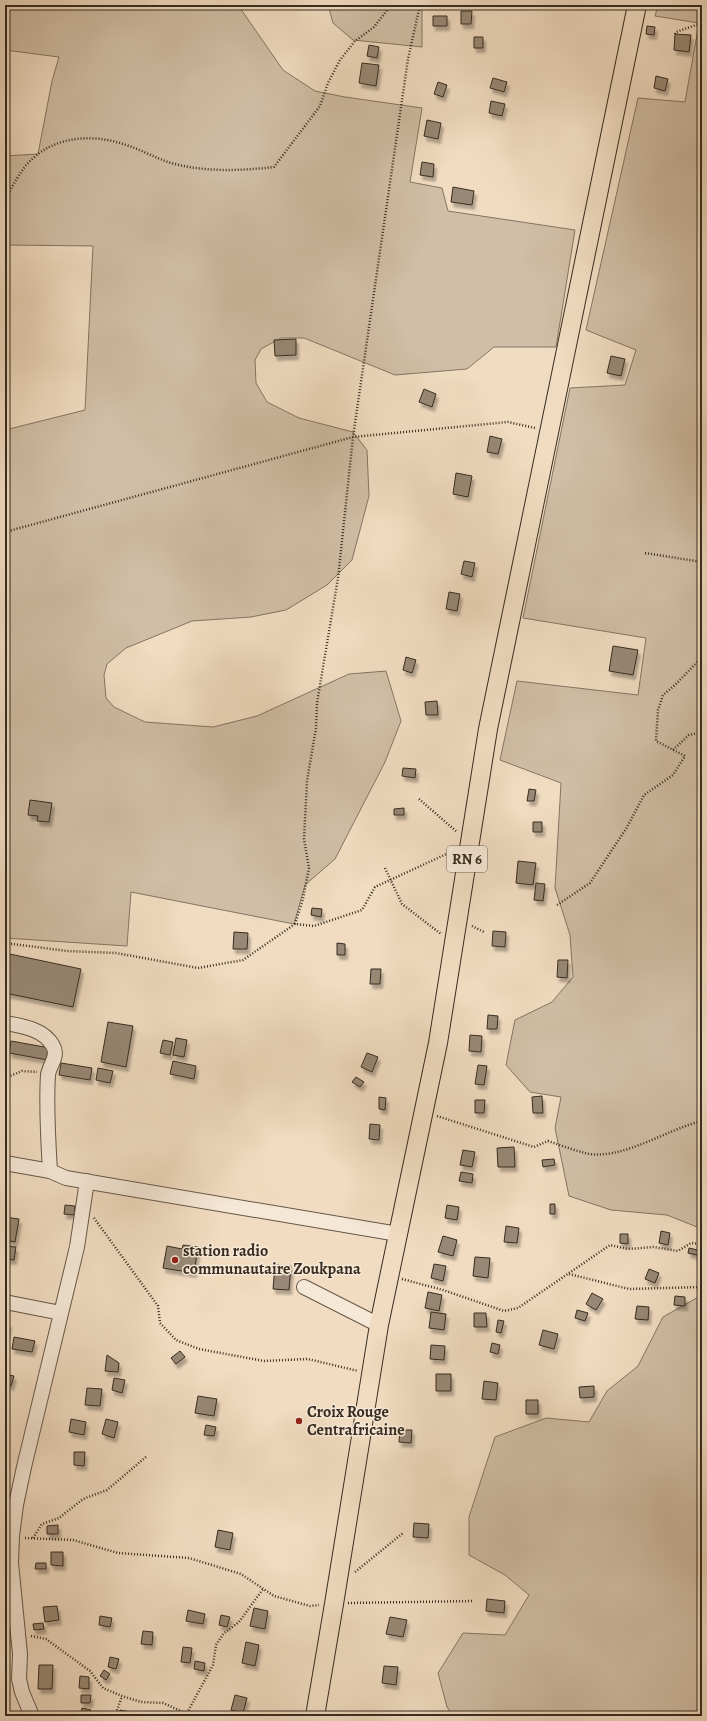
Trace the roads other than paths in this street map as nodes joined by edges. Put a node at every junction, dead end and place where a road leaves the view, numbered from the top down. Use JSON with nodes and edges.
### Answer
{"nodes":[{"id":1,"x":637,"y":5,"type":"edge"},
{"id":2,"x":5,"y":1023,"type":"edge"},
{"id":3,"x":5,"y":1163,"type":"edge"},
{"id":4,"x":50,"y":1171,"type":"junction"},
{"id":5,"x":87,"y":1181,"type":"junction"},
{"id":6,"x":398,"y":1234,"type":"junction"},
{"id":7,"x":304,"y":1287,"type":"dead end"},
{"id":8,"x":5,"y":1302,"type":"edge"},
{"id":9,"x":61,"y":1313,"type":"junction"},
{"id":10,"x":379,"y":1325,"type":"junction"},
{"id":11,"x":9,"y":1536,"type":"edge"},
{"id":12,"x":32,"y":1716,"type":"edge"},
{"id":13,"x":315,"y":1716,"type":"edge"}],
"edges":[{"from":1,"to":6,"type":"main road","number":"RN 6"},
{"from":2,"to":4,"type":"street"},
{"from":3,"to":4,"type":"street"},
{"from":4,"to":5,"type":"street"},
{"from":5,"to":6,"type":"street"},
{"from":5,"to":9,"type":"street"},
{"from":6,"to":10,"type":"main road","number":"RN 6"},
{"from":7,"to":10,"type":"street"},
{"from":8,"to":9,"type":"street"},
{"from":9,"to":11,"type":"street"},
{"from":10,"to":13,"type":"main road","number":"RN 6"},
{"from":11,"to":12,"type":"street"}]}
